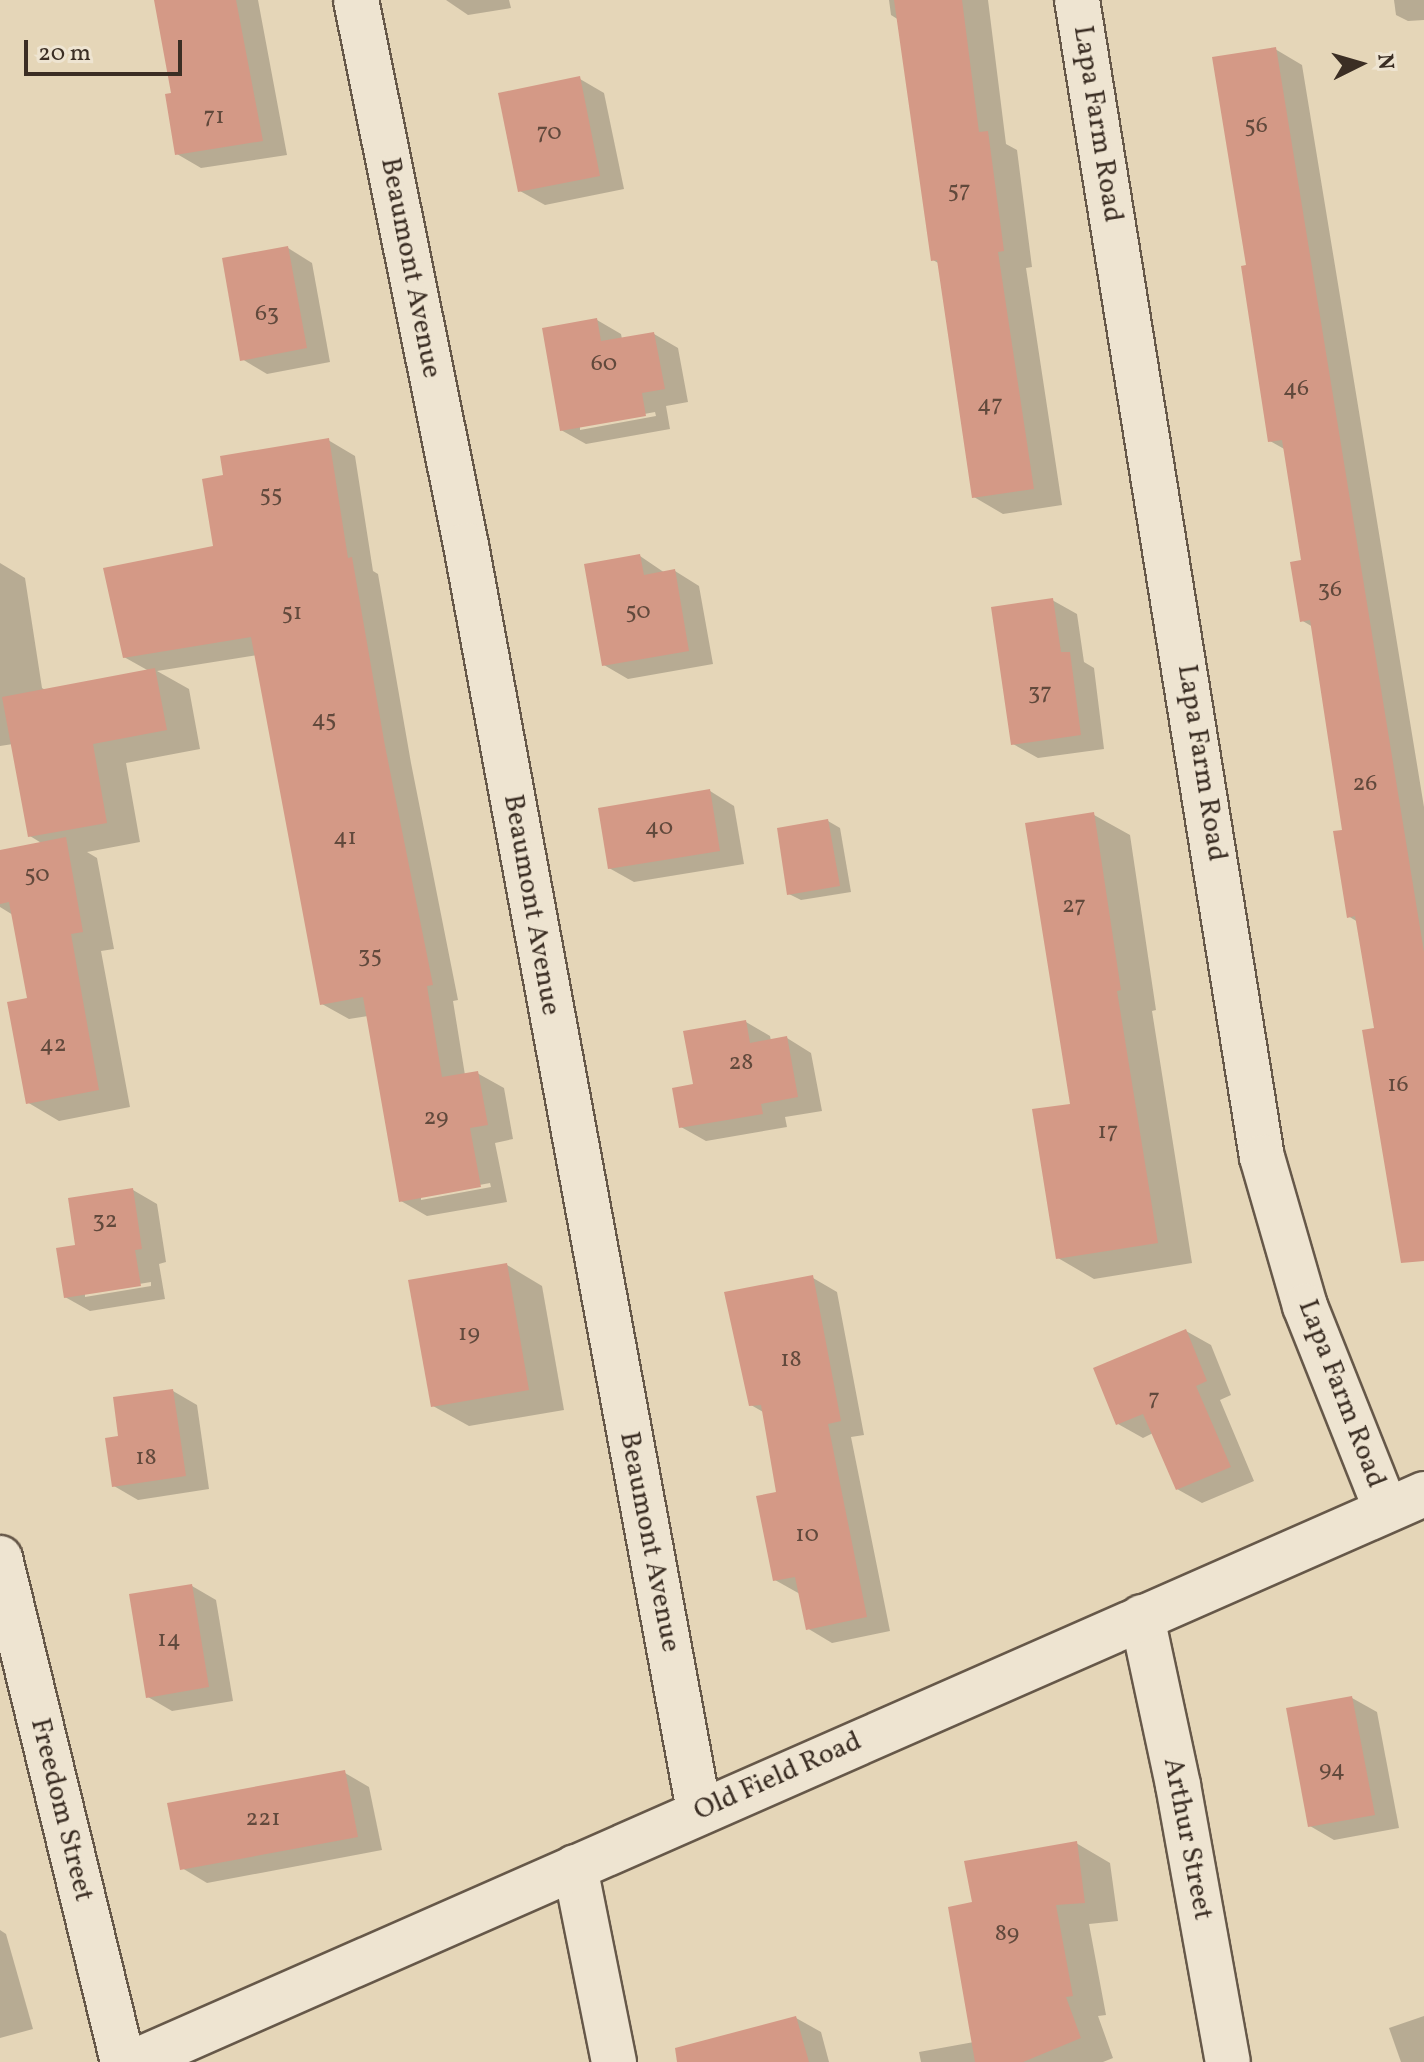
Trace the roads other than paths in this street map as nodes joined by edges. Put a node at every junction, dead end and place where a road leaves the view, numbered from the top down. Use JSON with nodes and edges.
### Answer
{"nodes":[{"id":1,"x":356,"y":0,"type":"edge"},
{"id":2,"x":1077,"y":0,"type":"edge"},
{"id":3,"x":1405,"y":1502,"type":"edge"},
{"id":4,"x":0,"y":1558,"type":"edge"},
{"id":5,"x":1142,"y":1617,"type":"junction"},
{"id":6,"x":699,"y":1811,"type":"junction"},
{"id":7,"x":575,"y":1867,"type":"junction"},
{"id":8,"x":123,"y":2062,"type":"edge"},
{"id":9,"x":134,"y":2062,"type":"edge"},
{"id":10,"x":614,"y":2062,"type":"edge"},
{"id":11,"x":1228,"y":2062,"type":"edge"}],
"edges":[{"from":1,"to":6,"type":"street","name":"Beaumont Avenue"},
{"from":2,"to":3,"type":"street","name":"Lapa Farm Road"},
{"from":3,"to":5,"type":"street","name":"Old Field Road"},
{"from":4,"to":8,"type":"street","name":"Freedom Street"},
{"from":5,"to":6,"type":"street","name":"Old Field Road"},
{"from":5,"to":11,"type":"street","name":"Arthur Street"},
{"from":6,"to":7,"type":"street","name":"Old Field Road"},
{"from":7,"to":9,"type":"street","name":"Old Field Road"},
{"from":7,"to":10,"type":"street"}]}
